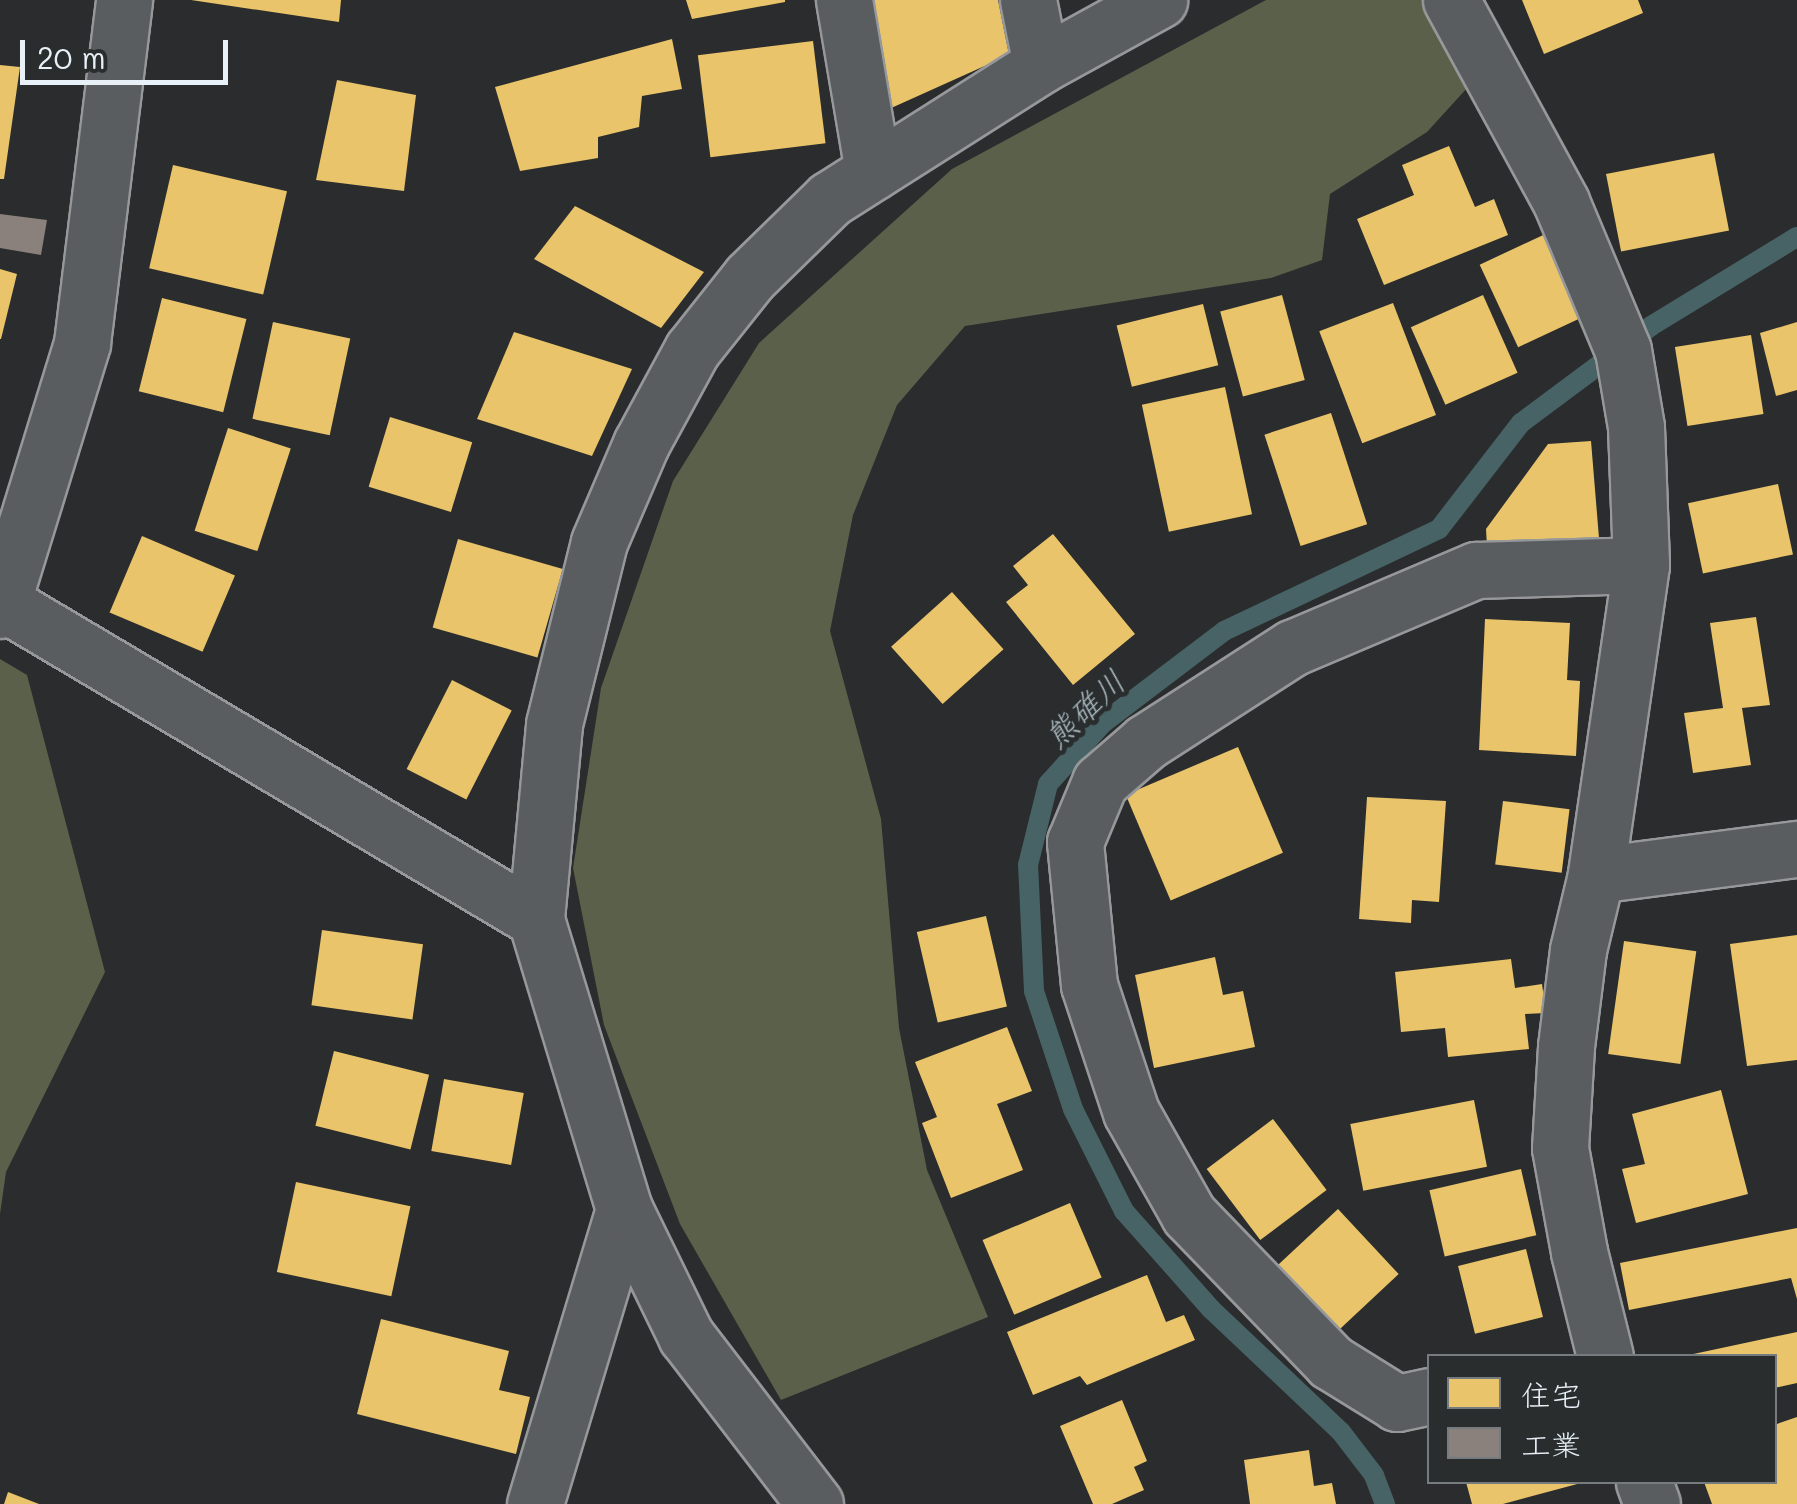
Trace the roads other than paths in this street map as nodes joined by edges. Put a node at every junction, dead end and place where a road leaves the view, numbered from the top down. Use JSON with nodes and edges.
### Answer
{"nodes":[{"id":1,"x":124,"y":0,"type":"edge"},
{"id":2,"x":844,"y":0,"type":"edge"},
{"id":3,"x":1028,"y":0,"type":"edge"},
{"id":4,"x":1159,"y":0,"type":"edge"},
{"id":5,"x":1451,"y":0,"type":"edge"},
{"id":6,"x":1041,"y":65,"type":"junction"},
{"id":7,"x":874,"y":172,"type":"junction"},
{"id":8,"x":1641,"y":564,"type":"junction"},
{"id":9,"x":1,"y":604,"type":"edge"},
{"id":10,"x":1797,"y":849,"type":"edge"},
{"id":11,"x":1596,"y":875,"type":"junction"},
{"id":12,"x":536,"y":919,"type":"junction"},
{"id":13,"x":624,"y":1209,"type":"junction"},
{"id":14,"x":1604,"y":1354,"type":"edge"},
{"id":15,"x":1427,"y":1397,"type":"edge"},
{"id":16,"x":536,"y":1504,"type":"edge"},
{"id":17,"x":815,"y":1504,"type":"edge"}],
"edges":[{"from":1,"to":9,"type":"street"},
{"from":2,"to":7,"type":"street"},
{"from":3,"to":6,"type":"street"},
{"from":4,"to":6,"type":"street"},
{"from":5,"to":8,"type":"street"},
{"from":6,"to":7,"type":"street"},
{"from":7,"to":12,"type":"street"},
{"from":8,"to":11,"type":"street"},
{"from":8,"to":15,"type":"street"},
{"from":9,"to":12,"type":"street"},
{"from":10,"to":11,"type":"street"},
{"from":11,"to":14,"type":"street"},
{"from":12,"to":13,"type":"street"},
{"from":13,"to":16,"type":"street"},
{"from":13,"to":17,"type":"street"}]}
